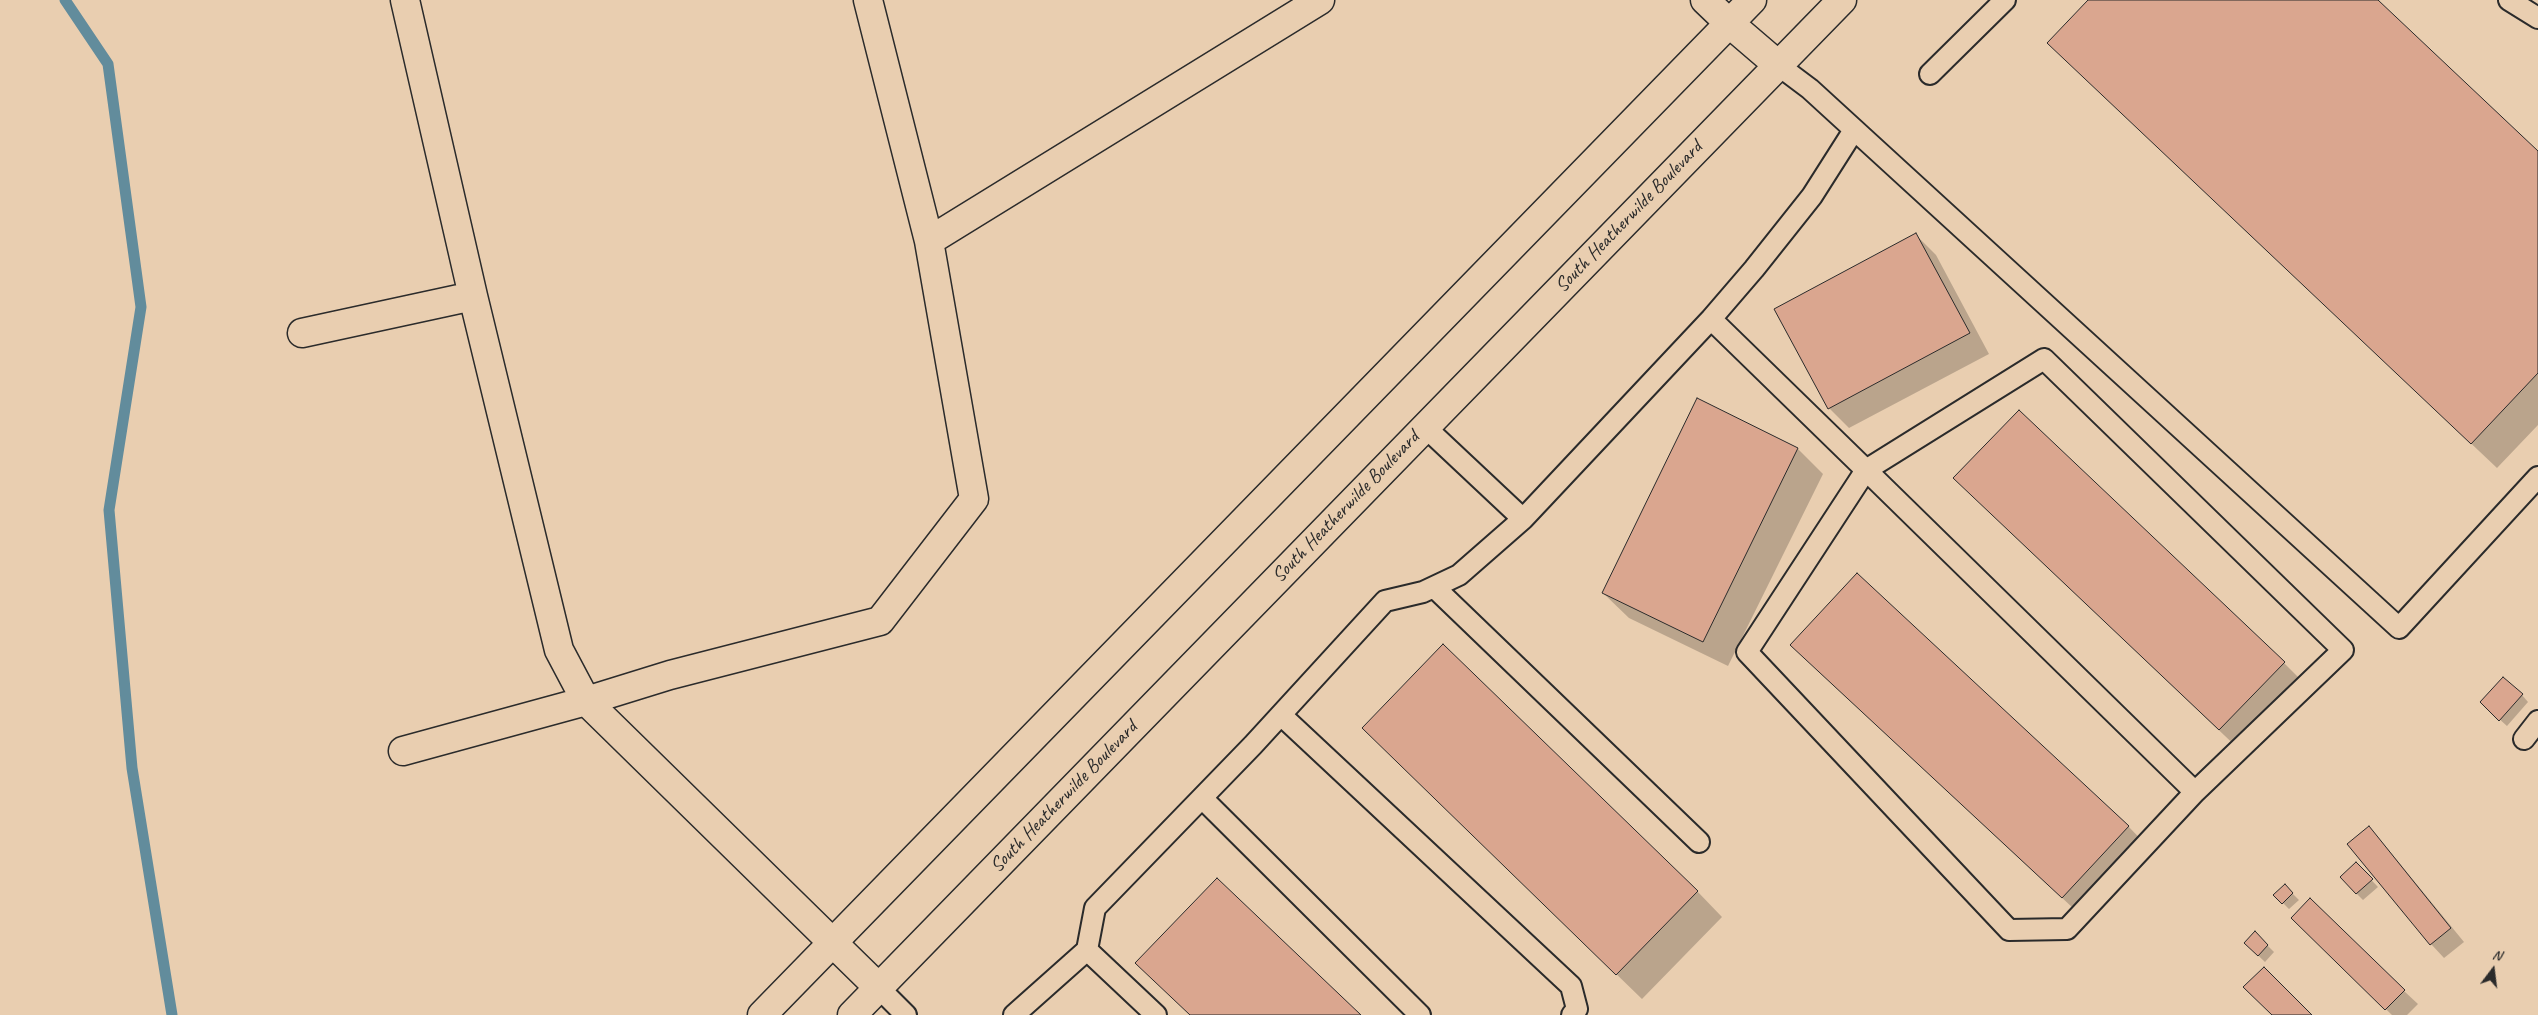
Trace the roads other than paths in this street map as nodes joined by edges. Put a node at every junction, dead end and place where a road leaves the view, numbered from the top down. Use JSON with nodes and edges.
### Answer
{"nodes":[{"id":1,"x":405,"y":0,"type":"edge"},
{"id":2,"x":868,"y":0,"type":"edge"},
{"id":3,"x":1320,"y":0,"type":"edge"},
{"id":4,"x":1705,"y":0,"type":"edge"},
{"id":5,"x":1752,"y":0,"type":"edge"},
{"id":6,"x":1842,"y":0,"type":"edge"},
{"id":7,"x":2005,"y":0,"type":"edge"},
{"id":8,"x":2509,"y":0,"type":"edge"},
{"id":9,"x":2538,"y":18,"type":"edge"},
{"id":10,"x":1729,"y":23,"type":"junction"},
{"id":11,"x":1778,"y":65,"type":"junction"},
{"id":12,"x":1930,"y":74,"type":"dead end"},
{"id":13,"x":1854,"y":130,"type":"junction"},
{"id":14,"x":929,"y":241,"type":"junction"},
{"id":15,"x":473,"y":296,"type":"junction"},
{"id":16,"x":1711,"y":319,"type":"junction"},
{"id":17,"x":302,"y":334,"type":"dead end"},
{"id":18,"x":1424,"y":426,"type":"junction"},
{"id":19,"x":1866,"y":470,"type":"junction"},
{"id":20,"x":2538,"y":477,"type":"edge"},
{"id":21,"x":1523,"y":518,"type":"junction"},
{"id":22,"x":1434,"y":587,"type":"junction"},
{"id":23,"x":586,"y":702,"type":"junction"},
{"id":24,"x":1281,"y":715,"type":"junction"},
{"id":25,"x":2538,"y":720,"type":"edge"},
{"id":26,"x":2524,"y":739,"type":"dead end"},
{"id":27,"x":404,"y":751,"type":"dead end"},
{"id":28,"x":2195,"y":792,"type":"junction"},
{"id":29,"x":1202,"y":798,"type":"junction"},
{"id":30,"x":1699,"y":842,"type":"dead end"},
{"id":31,"x":833,"y":943,"type":"junction"},
{"id":32,"x":1088,"y":950,"type":"junction"},
{"id":33,"x":879,"y":988,"type":"junction"},
{"id":34,"x":762,"y":1015,"type":"edge"},
{"id":35,"x":852,"y":1015,"type":"edge"},
{"id":36,"x":906,"y":1015,"type":"edge"},
{"id":37,"x":1014,"y":1015,"type":"edge"},
{"id":38,"x":1156,"y":1015,"type":"edge"},
{"id":39,"x":1420,"y":1015,"type":"edge"},
{"id":40,"x":1572,"y":1015,"type":"edge"}],
"edges":[{"from":1,"to":15,"type":"main road"},
{"from":2,"to":14,"type":"main road"},
{"from":3,"to":14,"type":"main road"},
{"from":4,"to":10,"type":"main road"},
{"from":5,"to":10,"type":"main road"},
{"from":6,"to":11,"type":"main road","name":"South Heatherwilde Boulevard"},
{"from":7,"to":12,"type":"lane"},
{"from":8,"to":9,"type":"lane"},
{"from":10,"to":11,"type":"main road"},
{"from":10,"to":31,"type":"main road"},
{"from":11,"to":13,"type":"lane"},
{"from":11,"to":18,"type":"main road","name":"South Heatherwilde Boulevard"},
{"from":13,"to":16,"type":"lane"},
{"from":13,"to":20,"type":"lane"},
{"from":14,"to":23,"type":"main road"},
{"from":15,"to":17,"type":"main road"},
{"from":15,"to":23,"type":"main road"},
{"from":16,"to":19,"type":"lane"},
{"from":16,"to":21,"type":"lane"},
{"from":18,"to":21,"type":"lane"},
{"from":18,"to":33,"type":"main road","name":"South Heatherwilde Boulevard"},
{"from":19,"to":28,"type":"lane"},
{"from":19,"to":28,"type":"lane"},
{"from":19,"to":28,"type":"lane"},
{"from":21,"to":22,"type":"lane"},
{"from":22,"to":24,"type":"lane"},
{"from":22,"to":30,"type":"lane"},
{"from":23,"to":27,"type":"main road"},
{"from":23,"to":31,"type":"main road"},
{"from":24,"to":29,"type":"lane"},
{"from":24,"to":40,"type":"lane"},
{"from":25,"to":26,"type":"lane"},
{"from":29,"to":32,"type":"lane"},
{"from":29,"to":39,"type":"lane"},
{"from":31,"to":33,"type":"main road"},
{"from":31,"to":34,"type":"main road"},
{"from":32,"to":37,"type":"lane"},
{"from":32,"to":38,"type":"lane"},
{"from":33,"to":35,"type":"main road","name":"South Heatherwilde Boulevard"},
{"from":33,"to":36,"type":"lane"}]}
